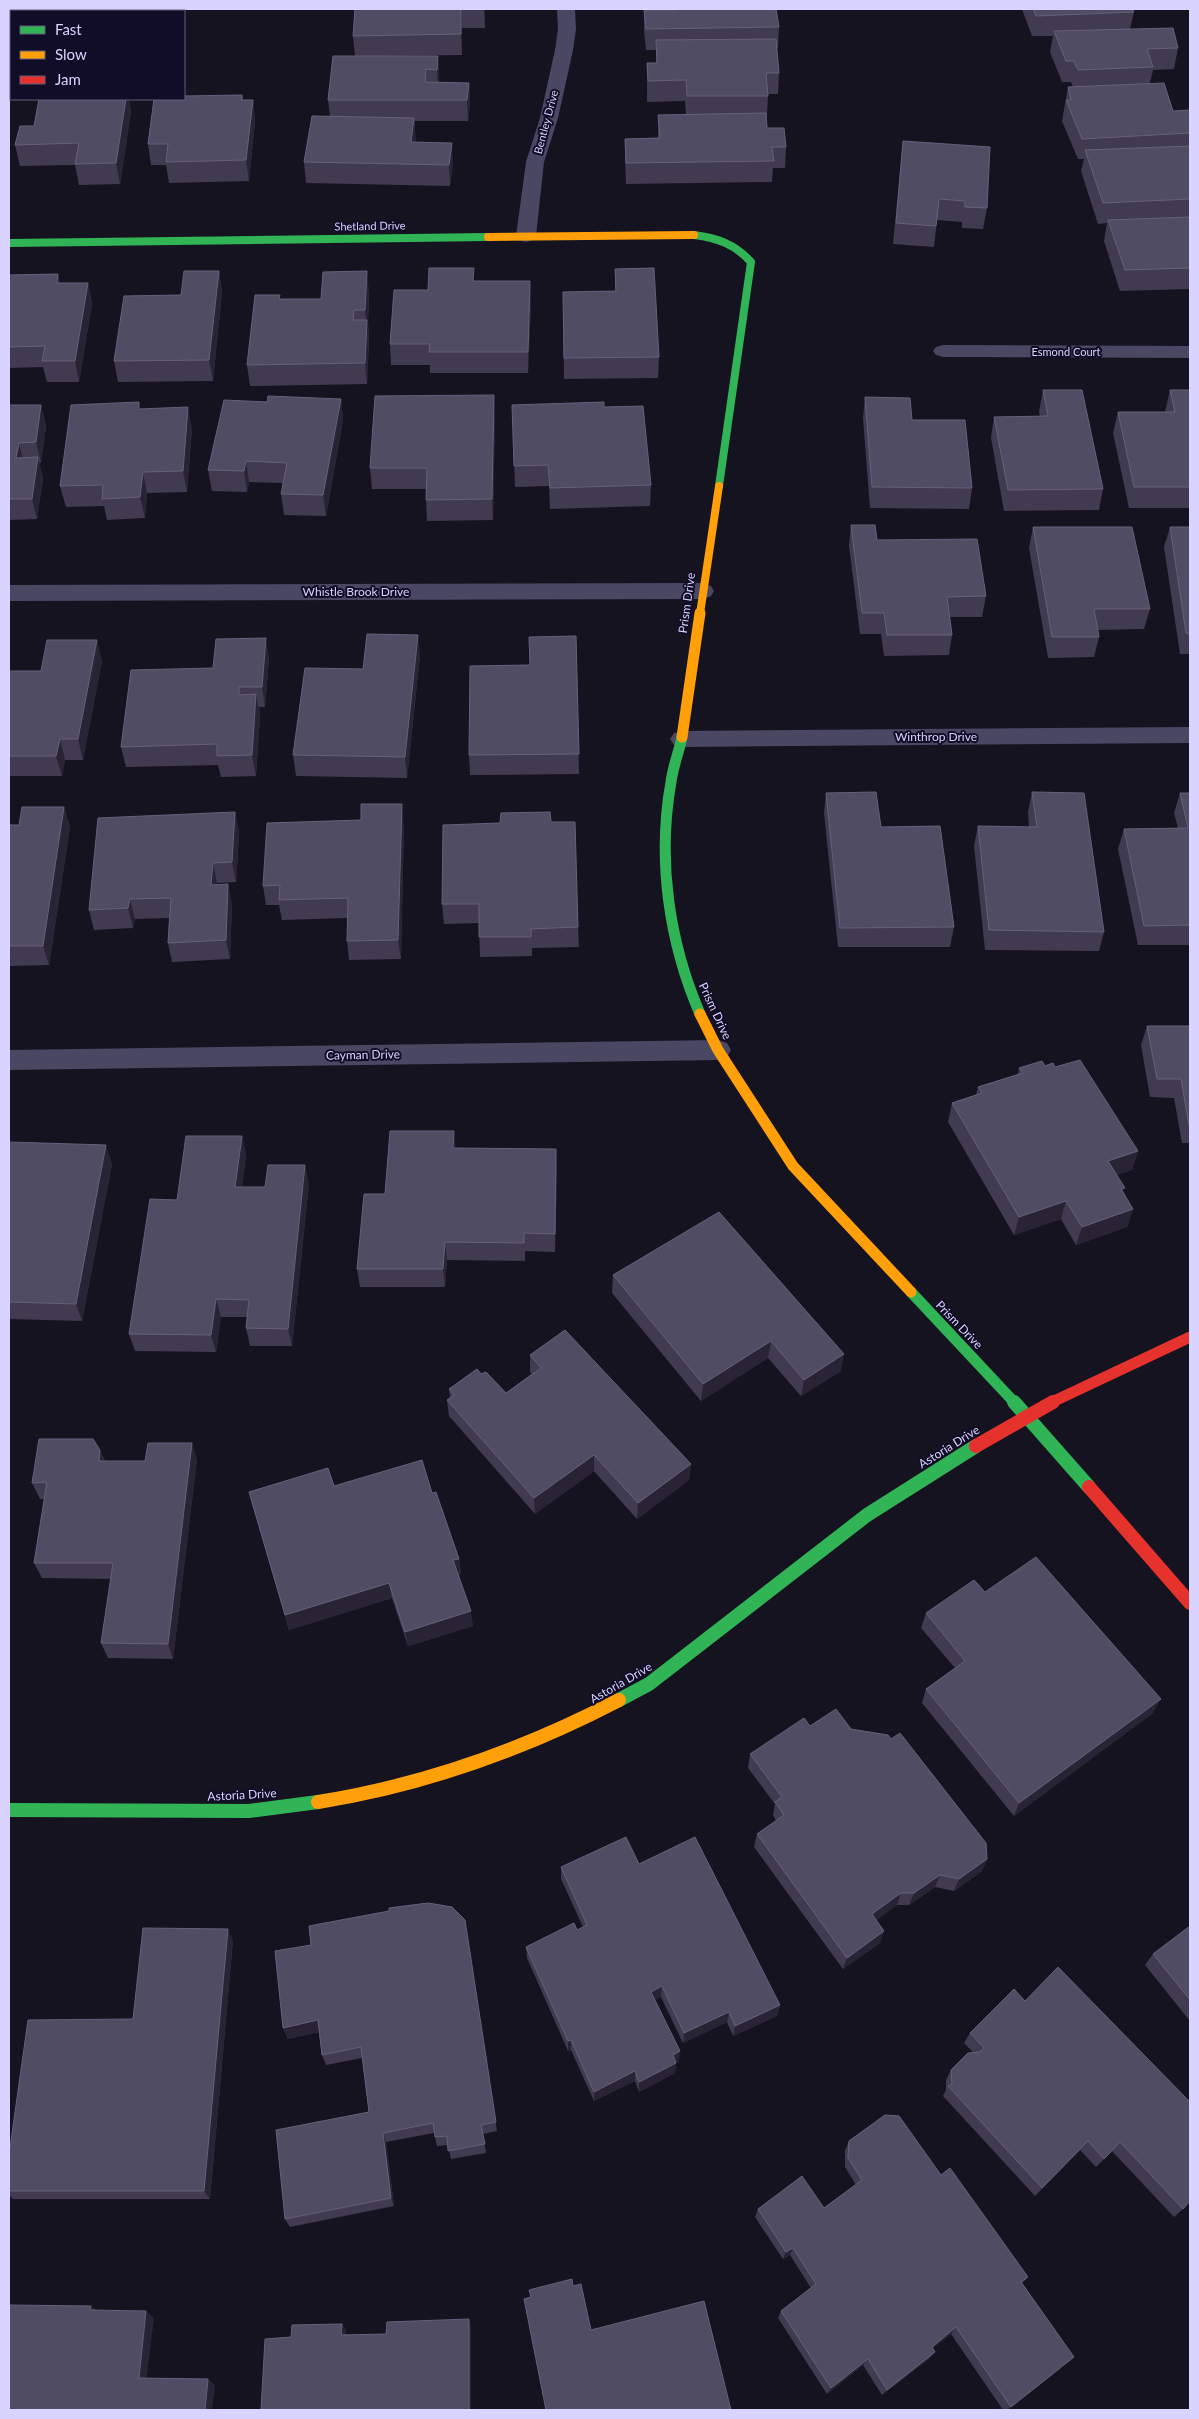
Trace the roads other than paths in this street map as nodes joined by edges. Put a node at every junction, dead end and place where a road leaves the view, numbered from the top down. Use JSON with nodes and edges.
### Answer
{"nodes":[{"id":1,"x":566,"y":9,"type":"edge"},
{"id":2,"x":526,"y":236,"type":"junction"},
{"id":3,"x":9,"y":243,"type":"edge"},
{"id":4,"x":731,"y":243,"type":"joint"},
{"id":5,"x":943,"y":351,"type":"dead end"},
{"id":6,"x":1190,"y":352,"type":"edge"},
{"id":7,"x":703,"y":591,"type":"junction"},
{"id":8,"x":9,"y":593,"type":"edge"},
{"id":9,"x":1190,"y":735,"type":"edge"},
{"id":10,"x":682,"y":738,"type":"junction"},
{"id":11,"x":718,"y":1050,"type":"junction"},
{"id":12,"x":9,"y":1060,"type":"edge"},
{"id":13,"x":1190,"y":1337,"type":"edge"},
{"id":14,"x":1026,"y":1415,"type":"junction"},
{"id":15,"x":1190,"y":1602,"type":"edge"},
{"id":16,"x":9,"y":1810,"type":"edge"}],
"edges":[{"from":1,"to":2,"type":"street","name":"Bentley Drive"},
{"from":2,"to":3,"type":"street","name":"Shetland Drive"},
{"from":2,"to":4,"type":"street","name":"Shetland Drive"},
{"from":4,"to":7,"type":"street","name":"Prism Drive"},
{"from":5,"to":6,"type":"street","name":"Esmond Court"},
{"from":7,"to":8,"type":"street","name":"Whistle Brook Drive"},
{"from":7,"to":10,"type":"street","name":"Prism Drive"},
{"from":9,"to":10,"type":"street","name":"Winthrop Drive"},
{"from":10,"to":11,"type":"street","name":"Prism Drive"},
{"from":11,"to":12,"type":"street","name":"Cayman Drive"},
{"from":11,"to":14,"type":"street","name":"Prism Drive"},
{"from":13,"to":14,"type":"street","name":"Astoria Drive"},
{"from":14,"to":15,"type":"street","name":"Prism Drive"},
{"from":14,"to":16,"type":"street","name":"Astoria Drive"}]}
